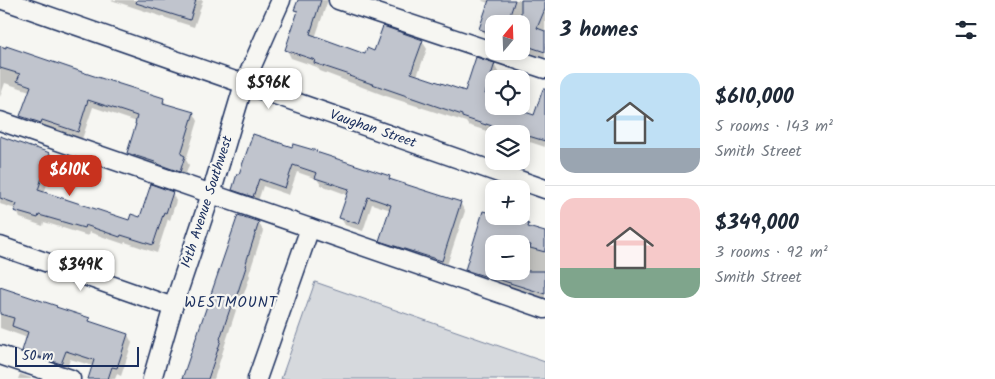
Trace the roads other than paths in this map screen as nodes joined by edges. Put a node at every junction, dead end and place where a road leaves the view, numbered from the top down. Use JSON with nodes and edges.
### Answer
{"nodes":[{"id":1,"x":3,"y":0,"type":"edge"},
{"id":2,"x":281,"y":0,"type":"edge"},
{"id":3,"x":338,"y":0,"type":"edge"},
{"id":4,"x":545,"y":69,"type":"edge"},
{"id":5,"x":244,"y":84,"type":"junction"},
{"id":6,"x":0,"y":121,"type":"edge"},
{"id":7,"x":545,"y":189,"type":"edge"},
{"id":8,"x":211,"y":194,"type":"junction"},
{"id":9,"x":310,"y":228,"type":"junction"},
{"id":10,"x":0,"y":246,"type":"edge"},
{"id":11,"x":173,"y":307,"type":"junction"},
{"id":12,"x":545,"y":309,"type":"edge"},
{"id":13,"x":0,"y":355,"type":"edge"},
{"id":14,"x":71,"y":379,"type":"edge"},
{"id":15,"x":152,"y":379,"type":"edge"},
{"id":16,"x":257,"y":379,"type":"edge"}],
"edges":[{"from":1,"to":5,"type":"street","name":"Vaughan Street"},
{"from":2,"to":5,"type":"street","name":"14th Avenue Southwest"},
{"from":3,"to":4,"type":"street"},
{"from":5,"to":7,"type":"street","name":"Vaughan Street"},
{"from":5,"to":8,"type":"street","name":"14th Avenue Southwest"},
{"from":6,"to":8,"type":"street"},
{"from":8,"to":9,"type":"street"},
{"from":8,"to":11,"type":"street","name":"14th Avenue Southwest"},
{"from":9,"to":12,"type":"street"},
{"from":9,"to":16,"type":"street"},
{"from":10,"to":11,"type":"street"},
{"from":11,"to":15,"type":"street","name":"14th Avenue Southwest"},
{"from":13,"to":14,"type":"street"}]}
